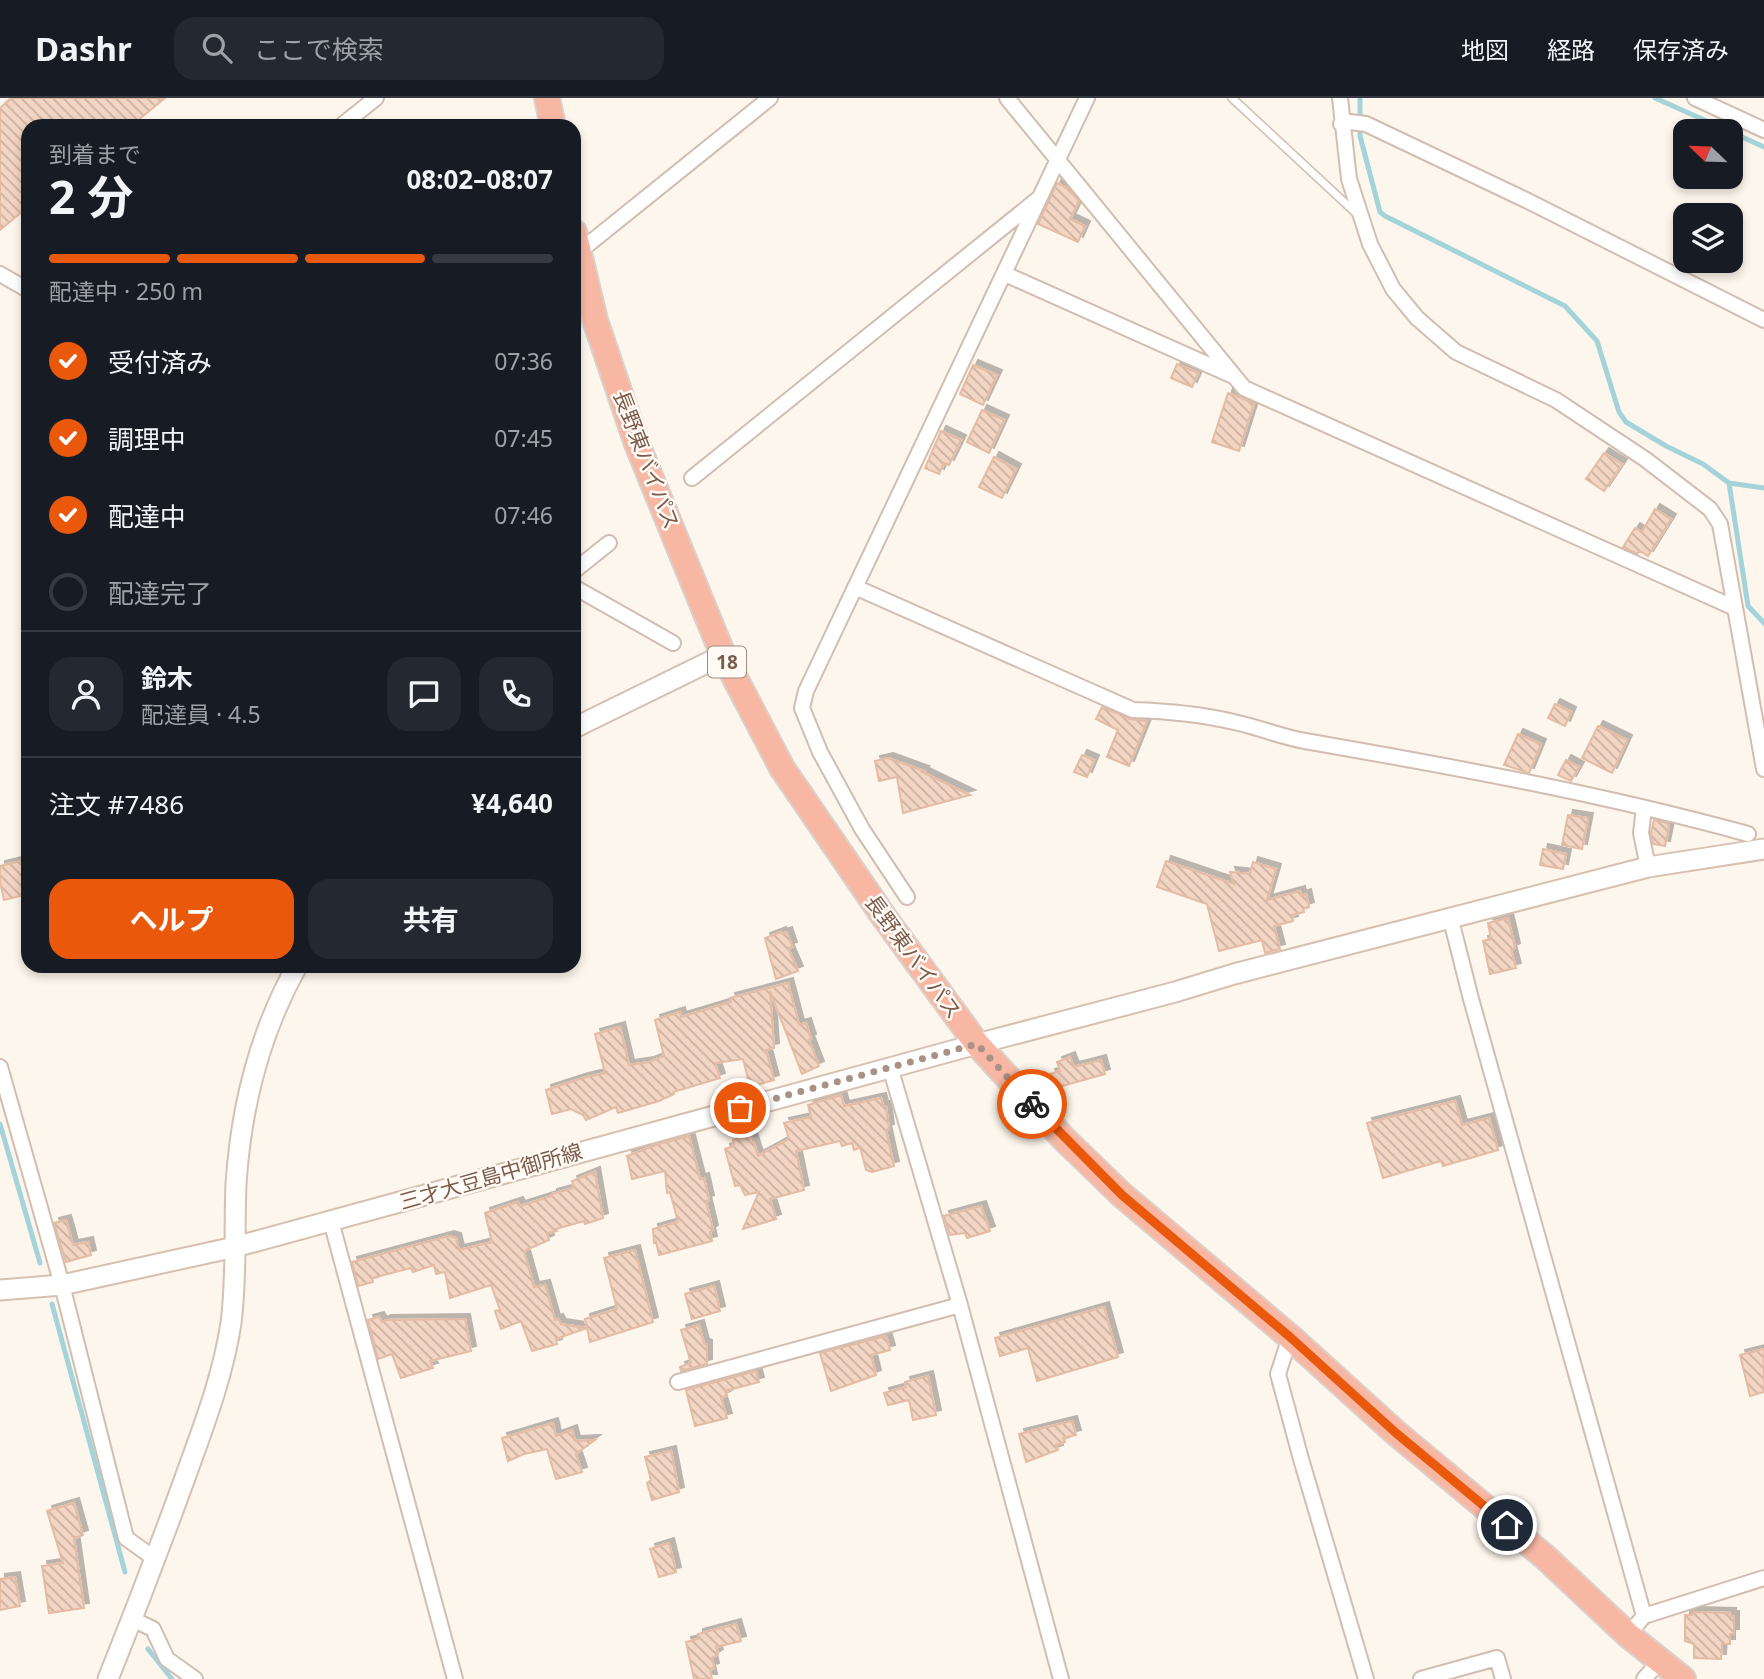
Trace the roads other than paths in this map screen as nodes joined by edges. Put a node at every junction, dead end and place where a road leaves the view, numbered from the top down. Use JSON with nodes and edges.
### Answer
{"nodes":[{"id":1,"x":376,"y":98,"type":"edge"},
{"id":2,"x":547,"y":98,"type":"edge"},
{"id":3,"x":770,"y":98,"type":"edge"},
{"id":4,"x":1007,"y":98,"type":"edge"},
{"id":5,"x":1087,"y":98,"type":"edge"},
{"id":6,"x":1232,"y":98,"type":"edge"},
{"id":7,"x":1340,"y":98,"type":"edge"},
{"id":8,"x":1695,"y":98,"type":"edge"},
{"id":9,"x":350,"y":119,"type":"edge"},
{"id":10,"x":552,"y":119,"type":"edge"},
{"id":11,"x":1346,"y":123,"type":"junction"},
{"id":12,"x":1764,"y":130,"type":"edge"},
{"id":13,"x":1059,"y":161,"type":"junction"},
{"id":14,"x":1042,"y":196,"type":"junction"},
{"id":15,"x":1361,"y":217,"type":"junction"},
{"id":16,"x":581,"y":242,"type":"edge"},
{"id":17,"x":581,"y":269,"type":"edge"},
{"id":18,"x":0,"y":274,"type":"edge"},
{"id":19,"x":1005,"y":274,"type":"junction"},
{"id":20,"x":21,"y":286,"type":"edge"},
{"id":21,"x":1764,"y":320,"type":"edge"},
{"id":22,"x":1234,"y":376,"type":"junction"},
{"id":23,"x":692,"y":478,"type":"dead end"},
{"id":24,"x":608,"y":543,"type":"dead end"},
{"id":25,"x":581,"y":565,"type":"edge"},
{"id":26,"x":855,"y":587,"type":"junction"},
{"id":27,"x":581,"y":591,"type":"edge"},
{"id":28,"x":1735,"y":608,"type":"junction"},
{"id":29,"x":673,"y":643,"type":"dead end"},
{"id":30,"x":723,"y":655,"type":"junction"},
{"id":31,"x":581,"y":725,"type":"edge"},
{"id":32,"x":1764,"y":769,"type":"edge"},
{"id":33,"x":1644,"y":808,"type":"junction"},
{"id":34,"x":1748,"y":834,"type":"dead end"},
{"id":35,"x":1764,"y":849,"type":"edge"},
{"id":36,"x":1648,"y":867,"type":"junction"},
{"id":37,"x":906,"y":897,"type":"dead end"},
{"id":38,"x":1451,"y":919,"type":"junction"},
{"id":39,"x":293,"y":973,"type":"edge"},
{"id":40,"x":977,"y":1044,"type":"junction"},
{"id":41,"x":0,"y":1067,"type":"edge"},
{"id":42,"x":890,"y":1068,"type":"junction"},
{"id":43,"x":331,"y":1221,"type":"junction"},
{"id":44,"x":235,"y":1247,"type":"junction"},
{"id":45,"x":58,"y":1285,"type":"junction"},
{"id":46,"x":0,"y":1290,"type":"edge"},
{"id":47,"x":960,"y":1305,"type":"junction"},
{"id":48,"x":1290,"y":1337,"type":"junction"},
{"id":49,"x":678,"y":1382,"type":"dead end"},
{"id":50,"x":155,"y":1559,"type":"junction"},
{"id":51,"x":1764,"y":1578,"type":"edge"},
{"id":52,"x":1644,"y":1616,"type":"junction"},
{"id":53,"x":132,"y":1619,"type":"junction"},
{"id":54,"x":1628,"y":1635,"type":"junction"},
{"id":55,"x":1661,"y":1660,"type":"junction"},
{"id":56,"x":108,"y":1679,"type":"edge"},
{"id":57,"x":195,"y":1679,"type":"edge"},
{"id":58,"x":455,"y":1679,"type":"edge"},
{"id":59,"x":1061,"y":1679,"type":"edge"},
{"id":60,"x":1366,"y":1679,"type":"edge"},
{"id":61,"x":1420,"y":1679,"type":"edge"},
{"id":62,"x":1503,"y":1679,"type":"edge"},
{"id":63,"x":1644,"y":1679,"type":"edge"},
{"id":64,"x":1683,"y":1679,"type":"edge"}],
"edges":[{"from":1,"to":9,"type":"street"},
{"from":2,"to":10,"type":"highway"},
{"from":3,"to":16,"type":"street"},
{"from":4,"to":13,"type":"street"},
{"from":5,"to":13,"type":"street"},
{"from":6,"to":15,"type":"lane"},
{"from":7,"to":11,"type":"street"},
{"from":8,"to":12,"type":"street"},
{"from":11,"to":15,"type":"street"},
{"from":11,"to":21,"type":"street"},
{"from":13,"to":14,"type":"street"},
{"from":13,"to":22,"type":"street"},
{"from":14,"to":19,"type":"street"},
{"from":14,"to":23,"type":"street"},
{"from":15,"to":28,"type":"street"},
{"from":17,"to":30,"type":"highway","name":"長野東バイパス","number":"18"},
{"from":18,"to":20,"type":"street"},
{"from":19,"to":22,"type":"street"},
{"from":19,"to":26,"type":"street"},
{"from":22,"to":28,"type":"street"},
{"from":24,"to":25,"type":"street"},
{"from":26,"to":33,"type":"street"},
{"from":26,"to":37,"type":"street"},
{"from":27,"to":29,"type":"street"},
{"from":28,"to":32,"type":"street"},
{"from":30,"to":31,"type":"street"},
{"from":30,"to":40,"type":"highway","name":"長野東バイパス","number":"18"},
{"from":33,"to":34,"type":"street"},
{"from":33,"to":36,"type":"street"},
{"from":35,"to":36,"type":"street","name":"三才大豆島中御所線"},
{"from":36,"to":38,"type":"street","name":"三才大豆島中御所線"},
{"from":38,"to":40,"type":"street","name":"三才大豆島中御所線"},
{"from":38,"to":52,"type":"street"},
{"from":39,"to":44,"type":"street"},
{"from":40,"to":42,"type":"street","name":"三才大豆島中御所線"},
{"from":40,"to":48,"type":"highway","name":"長野東バイパス","number":"18"},
{"from":41,"to":45,"type":"street"},
{"from":42,"to":43,"type":"street","name":"三才大豆島中御所線"},
{"from":42,"to":47,"type":"street"},
{"from":43,"to":44,"type":"street","name":"三才大豆島中御所線"},
{"from":43,"to":58,"type":"street"},
{"from":44,"to":45,"type":"street","name":"三才大豆島中御所線"},
{"from":44,"to":50,"type":"street"},
{"from":45,"to":46,"type":"street","name":"三才大豆島中御所線"},
{"from":45,"to":50,"type":"street"},
{"from":47,"to":49,"type":"street"},
{"from":47,"to":59,"type":"street"},
{"from":48,"to":54,"type":"highway","name":"長野東バイパス","number":"18"},
{"from":48,"to":60,"type":"street"},
{"from":50,"to":53,"type":"street"},
{"from":51,"to":52,"type":"street"},
{"from":52,"to":54,"type":"street"},
{"from":53,"to":56,"type":"street"},
{"from":53,"to":57,"type":"street"},
{"from":54,"to":55,"type":"highway","name":"長野東バイパス","number":"18"},
{"from":55,"to":63,"type":"street"},
{"from":55,"to":64,"type":"highway","name":"長野東バイパス","number":"18"},
{"from":61,"to":62,"type":"street"}]}
